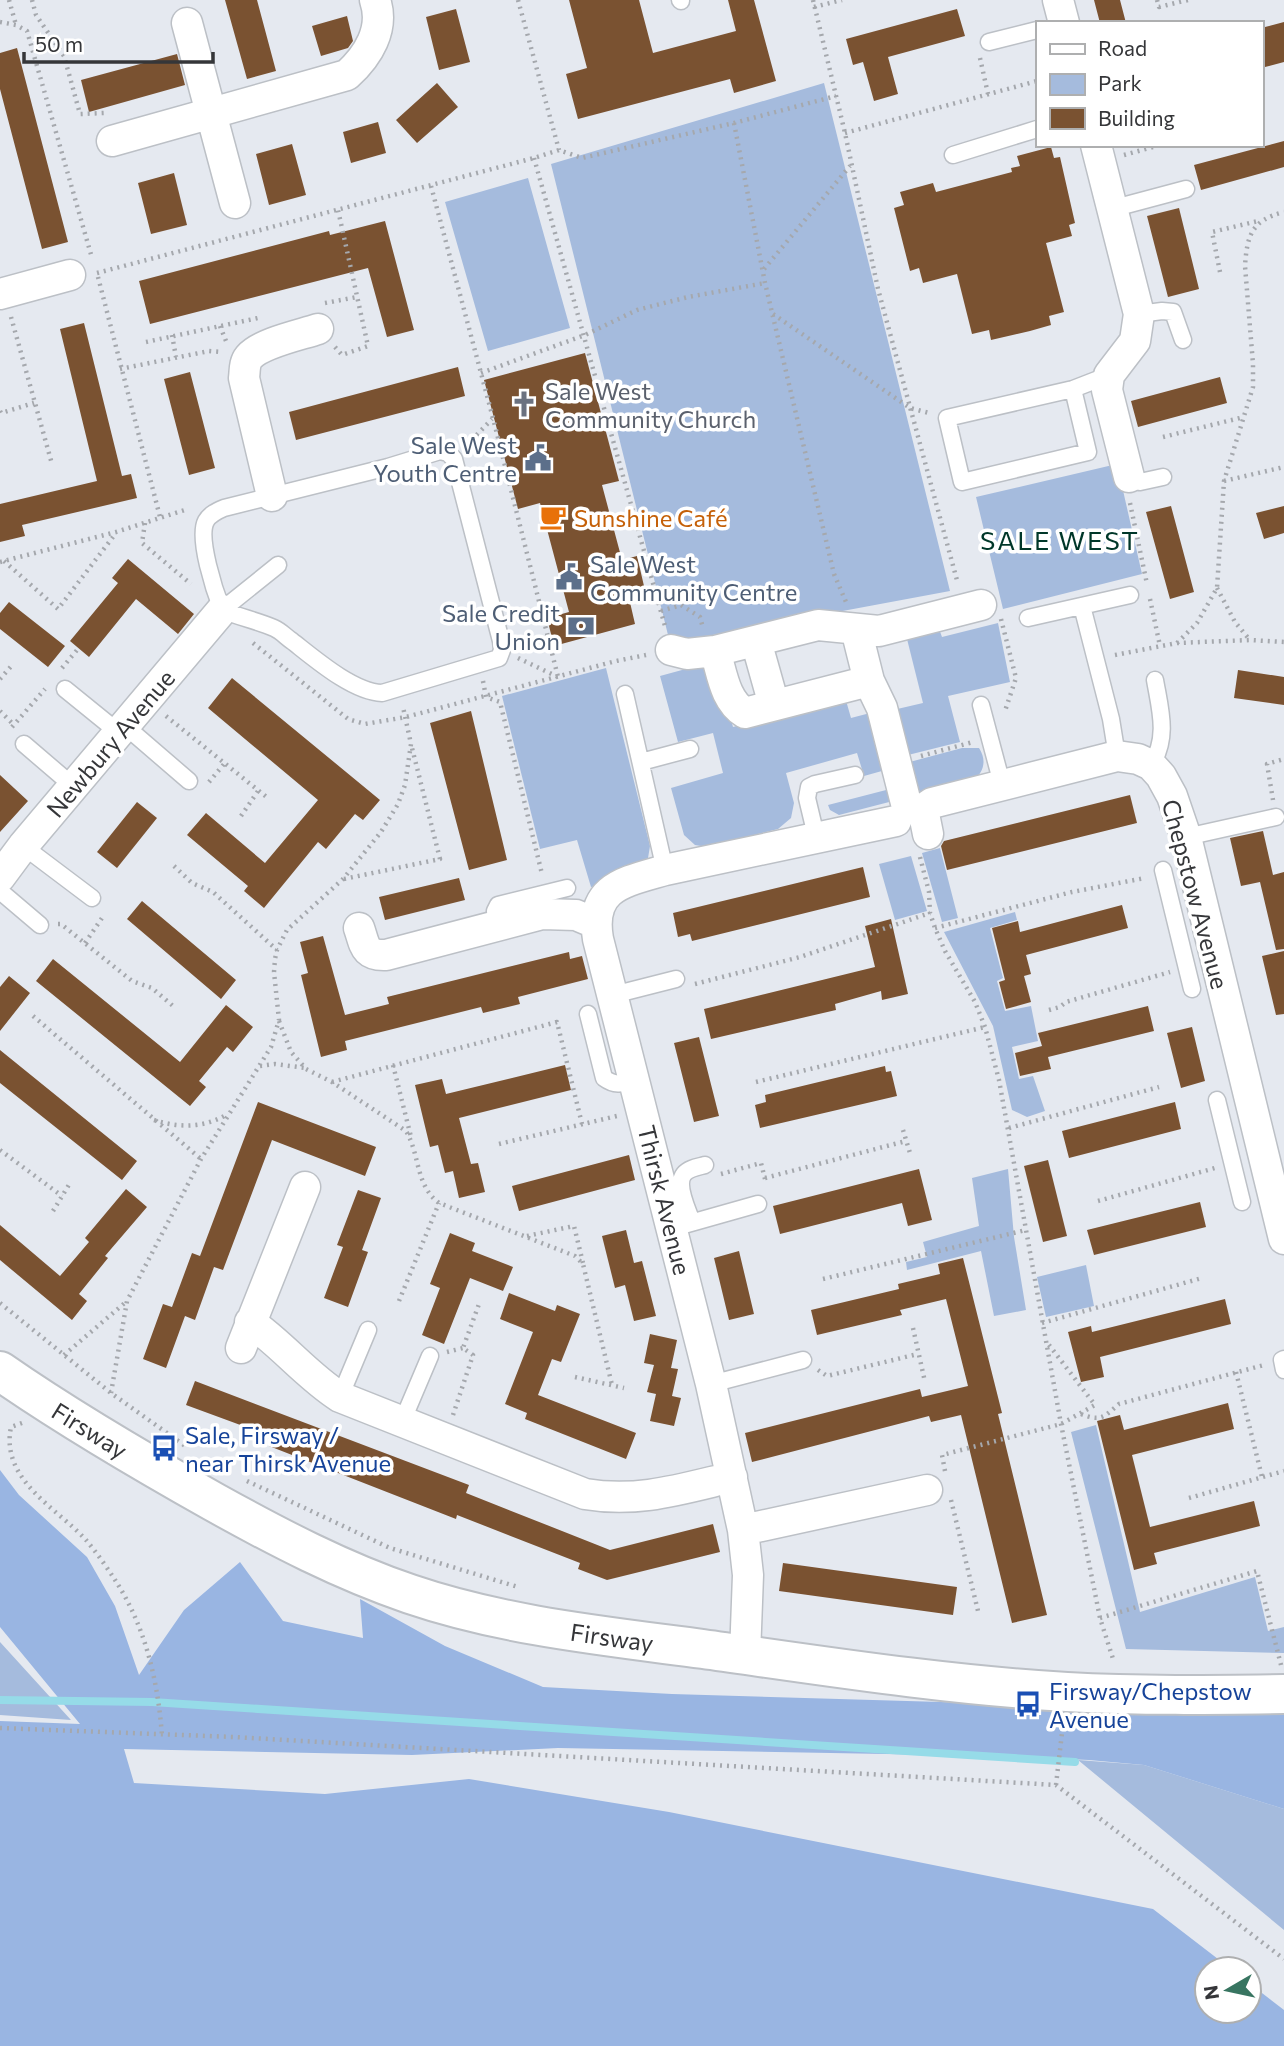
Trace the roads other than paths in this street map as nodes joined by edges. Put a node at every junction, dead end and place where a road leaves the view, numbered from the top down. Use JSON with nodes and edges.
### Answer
{"nodes":[{"id":1,"x":375,"y":0,"type":"edge"},
{"id":2,"x":1058,"y":0,"type":"edge"},
{"id":3,"x":1063,"y":21,"type":"edge"},
{"id":4,"x":187,"y":23,"type":"dead end"},
{"id":5,"x":1036,"y":30,"type":"edge"},
{"id":6,"x":989,"y":42,"type":"road end"},
{"id":7,"x":212,"y":114,"type":"junction"},
{"id":8,"x":1036,"y":129,"type":"edge"},
{"id":9,"x":112,"y":141,"type":"road end"},
{"id":10,"x":1098,"y":154,"type":"edge"},
{"id":11,"x":953,"y":155,"type":"dead end"},
{"id":12,"x":1186,"y":189,"type":"dead end"},
{"id":13,"x":234,"y":203,"type":"dead end"},
{"id":14,"x":1111,"y":209,"type":"junction"},
{"id":15,"x":83,"y":274,"type":"road end"},
{"id":16,"x":2,"y":293,"type":"edge"},
{"id":17,"x":1139,"y":314,"type":"junction"},
{"id":18,"x":316,"y":317,"type":"road end"},
{"id":19,"x":1183,"y":340,"type":"dead end"},
{"id":20,"x":1109,"y":375,"type":"junction"},
{"id":21,"x":1073,"y":389,"type":"junction"},
{"id":22,"x":1129,"y":477,"type":"joint"},
{"id":23,"x":1163,"y":477,"type":"dead end"},
{"id":24,"x":272,"y":496,"type":"junction"},
{"id":25,"x":278,"y":565,"type":"dead end"},
{"id":26,"x":1130,"y":595,"type":"dead end"},
{"id":27,"x":1082,"y":606,"type":"junction"},
{"id":28,"x":973,"y":607,"type":"road end"},
{"id":29,"x":222,"y":610,"type":"junction"},
{"id":30,"x":1028,"y":618,"type":"dead end"},
{"id":31,"x":856,"y":629,"type":"junction"},
{"id":32,"x":756,"y":641,"type":"junction"},
{"id":33,"x":671,"y":650,"type":"road end"},
{"id":34,"x":712,"y":651,"type":"junction"},
{"id":35,"x":1155,"y":680,"type":"dead end"},
{"id":36,"x":869,"y":681,"type":"junction"},
{"id":37,"x":65,"y":689,"type":"dead end"},
{"id":38,"x":625,"y":694,"type":"dead end"},
{"id":39,"x":774,"y":705,"type":"junction"},
{"id":40,"x":981,"y":705,"type":"dead end"},
{"id":41,"x":121,"y":729,"type":"junction"},
{"id":42,"x":24,"y":744,"type":"road end"},
{"id":43,"x":690,"y":749,"type":"dead end"},
{"id":44,"x":1117,"y":756,"type":"junction"},
{"id":45,"x":640,"y":762,"type":"junction"},
{"id":46,"x":1151,"y":765,"type":"junction"},
{"id":47,"x":855,"y":775,"type":"dead end"},
{"id":48,"x":189,"y":781,"type":"dead end"},
{"id":49,"x":1002,"y":784,"type":"junction"},
{"id":50,"x":73,"y":786,"type":"junction"},
{"id":51,"x":1276,"y":817,"type":"road end"},
{"id":52,"x":1186,"y":837,"type":"junction"},
{"id":53,"x":817,"y":840,"type":"junction"},
{"id":54,"x":924,"y":844,"type":"road end"},
{"id":55,"x":23,"y":846,"type":"junction"},
{"id":56,"x":665,"y":870,"type":"junction"},
{"id":57,"x":1164,"y":870,"type":"dead end"},
{"id":58,"x":0,"y":877,"type":"edge"},
{"id":59,"x":566,"y":888,"type":"dead end"},
{"id":60,"x":0,"y":891,"type":"edge"},
{"id":61,"x":92,"y":898,"type":"dead end"},
{"id":62,"x":595,"y":923,"type":"junction"},
{"id":63,"x":40,"y":925,"type":"road end"},
{"id":64,"x":496,"y":926,"type":"junction"},
{"id":65,"x":359,"y":928,"type":"dead end"},
{"id":66,"x":1195,"y":960,"type":"junction"},
{"id":67,"x":676,"y":979,"type":"road end"},
{"id":68,"x":1192,"y":989,"type":"dead end"},
{"id":69,"x":613,"y":995,"type":"junction"},
{"id":70,"x":588,"y":1014,"type":"dead end"},
{"id":71,"x":635,"y":1081,"type":"junction"},
{"id":72,"x":1217,"y":1100,"type":"dead end"},
{"id":73,"x":1262,"y":1151,"type":"junction"},
{"id":74,"x":1232,"y":1161,"type":"junction"},
{"id":75,"x":705,"y":1165,"type":"road end"},
{"id":76,"x":305,"y":1187,"type":"dead end"},
{"id":77,"x":1279,"y":1200,"type":"edge"},
{"id":78,"x":1242,"y":1202,"type":"dead end"},
{"id":79,"x":758,"y":1204,"type":"road end"},
{"id":80,"x":682,"y":1225,"type":"junction"},
{"id":81,"x":1284,"y":1239,"type":"edge"},
{"id":82,"x":368,"y":1330,"type":"dead end"},
{"id":83,"x":430,"y":1356,"type":"dead end"},
{"id":84,"x":803,"y":1360,"type":"road end"},
{"id":85,"x":0,"y":1371,"type":"edge"},
{"id":86,"x":711,"y":1384,"type":"junction"},
{"id":87,"x":341,"y":1397,"type":"junction"},
{"id":88,"x":402,"y":1422,"type":"junction"},
{"id":89,"x":732,"y":1477,"type":"junction"},
{"id":90,"x":941,"y":1488,"type":"road end"},
{"id":91,"x":743,"y":1530,"type":"junction"},
{"id":92,"x":745,"y":1655,"type":"junction"},
{"id":93,"x":1279,"y":1673,"type":"edge"}],
"edges":[{"from":1,"to":7,"type":"street"},
{"from":2,"to":3,"type":"street"},
{"from":4,"to":7,"type":"street"},
{"from":5,"to":6,"type":"lane"},
{"from":7,"to":9,"type":"street"},
{"from":7,"to":13,"type":"street"},
{"from":8,"to":11,"type":"lane"},
{"from":10,"to":14,"type":"street"},
{"from":12,"to":14,"type":"lane"},
{"from":14,"to":17,"type":"street"},
{"from":15,"to":16,"type":"street"},
{"from":17,"to":19,"type":"lane"},
{"from":17,"to":20,"type":"street"},
{"from":18,"to":24,"type":"street"},
{"from":20,"to":21,"type":"lane"},
{"from":20,"to":22,"type":"street"},
{"from":21,"to":21,"type":"lane"},
{"from":22,"to":23,"type":"lane"},
{"from":24,"to":29,"type":"lane"},
{"from":24,"to":29,"type":"lane"},
{"from":25,"to":29,"type":"lane"},
{"from":26,"to":27,"type":"lane"},
{"from":27,"to":30,"type":"lane"},
{"from":27,"to":44,"type":"lane"},
{"from":28,"to":31,"type":"street"},
{"from":29,"to":41,"type":"street","name":"Newbury Avenue"},
{"from":31,"to":32,"type":"street"},
{"from":31,"to":36,"type":"street"},
{"from":32,"to":34,"type":"street"},
{"from":32,"to":39,"type":"street"},
{"from":33,"to":34,"type":"street"},
{"from":34,"to":39,"type":"street"},
{"from":35,"to":46,"type":"lane"},
{"from":36,"to":39,"type":"street"},
{"from":36,"to":53,"type":"street"},
{"from":37,"to":41,"type":"lane"},
{"from":38,"to":45,"type":"lane"},
{"from":40,"to":49,"type":"lane"},
{"from":41,"to":48,"type":"lane"},
{"from":41,"to":50,"type":"street","name":"Newbury Avenue"},
{"from":42,"to":50,"type":"lane"},
{"from":43,"to":45,"type":"lane"},
{"from":44,"to":46,"type":"street"},
{"from":44,"to":49,"type":"street"},
{"from":45,"to":56,"type":"lane"},
{"from":46,"to":52,"type":"street","name":"Chepstow Avenue"},
{"from":47,"to":53,"type":"lane"},
{"from":49,"to":54,"type":"street"},
{"from":50,"to":55,"type":"street","name":"Newbury Avenue"},
{"from":51,"to":52,"type":"lane"},
{"from":52,"to":66,"type":"street","name":"Chepstow Avenue"},
{"from":53,"to":56,"type":"street"},
{"from":55,"to":58,"type":"street","name":"Newbury Avenue"},
{"from":55,"to":61,"type":"lane"},
{"from":56,"to":62,"type":"street"},
{"from":57,"to":66,"type":"lane"},
{"from":59,"to":64,"type":"lane"},
{"from":60,"to":63,"type":"lane"},
{"from":62,"to":64,"type":"street"},
{"from":62,"to":69,"type":"street","name":"Thirsk Avenue"},
{"from":64,"to":65,"type":"street"},
{"from":66,"to":68,"type":"lane"},
{"from":66,"to":73,"type":"street","name":"Chepstow Avenue"},
{"from":67,"to":69,"type":"lane"},
{"from":69,"to":71,"type":"street","name":"Thirsk Avenue"},
{"from":70,"to":71,"type":"lane"},
{"from":71,"to":80,"type":"street","name":"Thirsk Avenue"},
{"from":72,"to":74,"type":"lane"},
{"from":73,"to":74,"type":"lane"},
{"from":73,"to":77,"type":"street","name":"Chepstow Avenue"},
{"from":74,"to":78,"type":"lane"},
{"from":75,"to":80,"type":"lane"},
{"from":76,"to":87,"type":"street"},
{"from":77,"to":81,"type":"street","name":"Chepstow Avenue"},
{"from":79,"to":80,"type":"lane"},
{"from":80,"to":86,"type":"street","name":"Thirsk Avenue"},
{"from":82,"to":87,"type":"lane"},
{"from":83,"to":88,"type":"lane"},
{"from":84,"to":86,"type":"lane"},
{"from":85,"to":92,"type":"street","name":"Firsway"},
{"from":86,"to":89,"type":"street","name":"Thirsk Avenue"},
{"from":87,"to":88,"type":"street"},
{"from":88,"to":89,"type":"street"},
{"from":89,"to":91,"type":"street","name":"Thirsk Avenue"},
{"from":90,"to":91,"type":"street"},
{"from":91,"to":92,"type":"street","name":"Thirsk Avenue"},
{"from":92,"to":93,"type":"street","name":"Firsway"}]}
